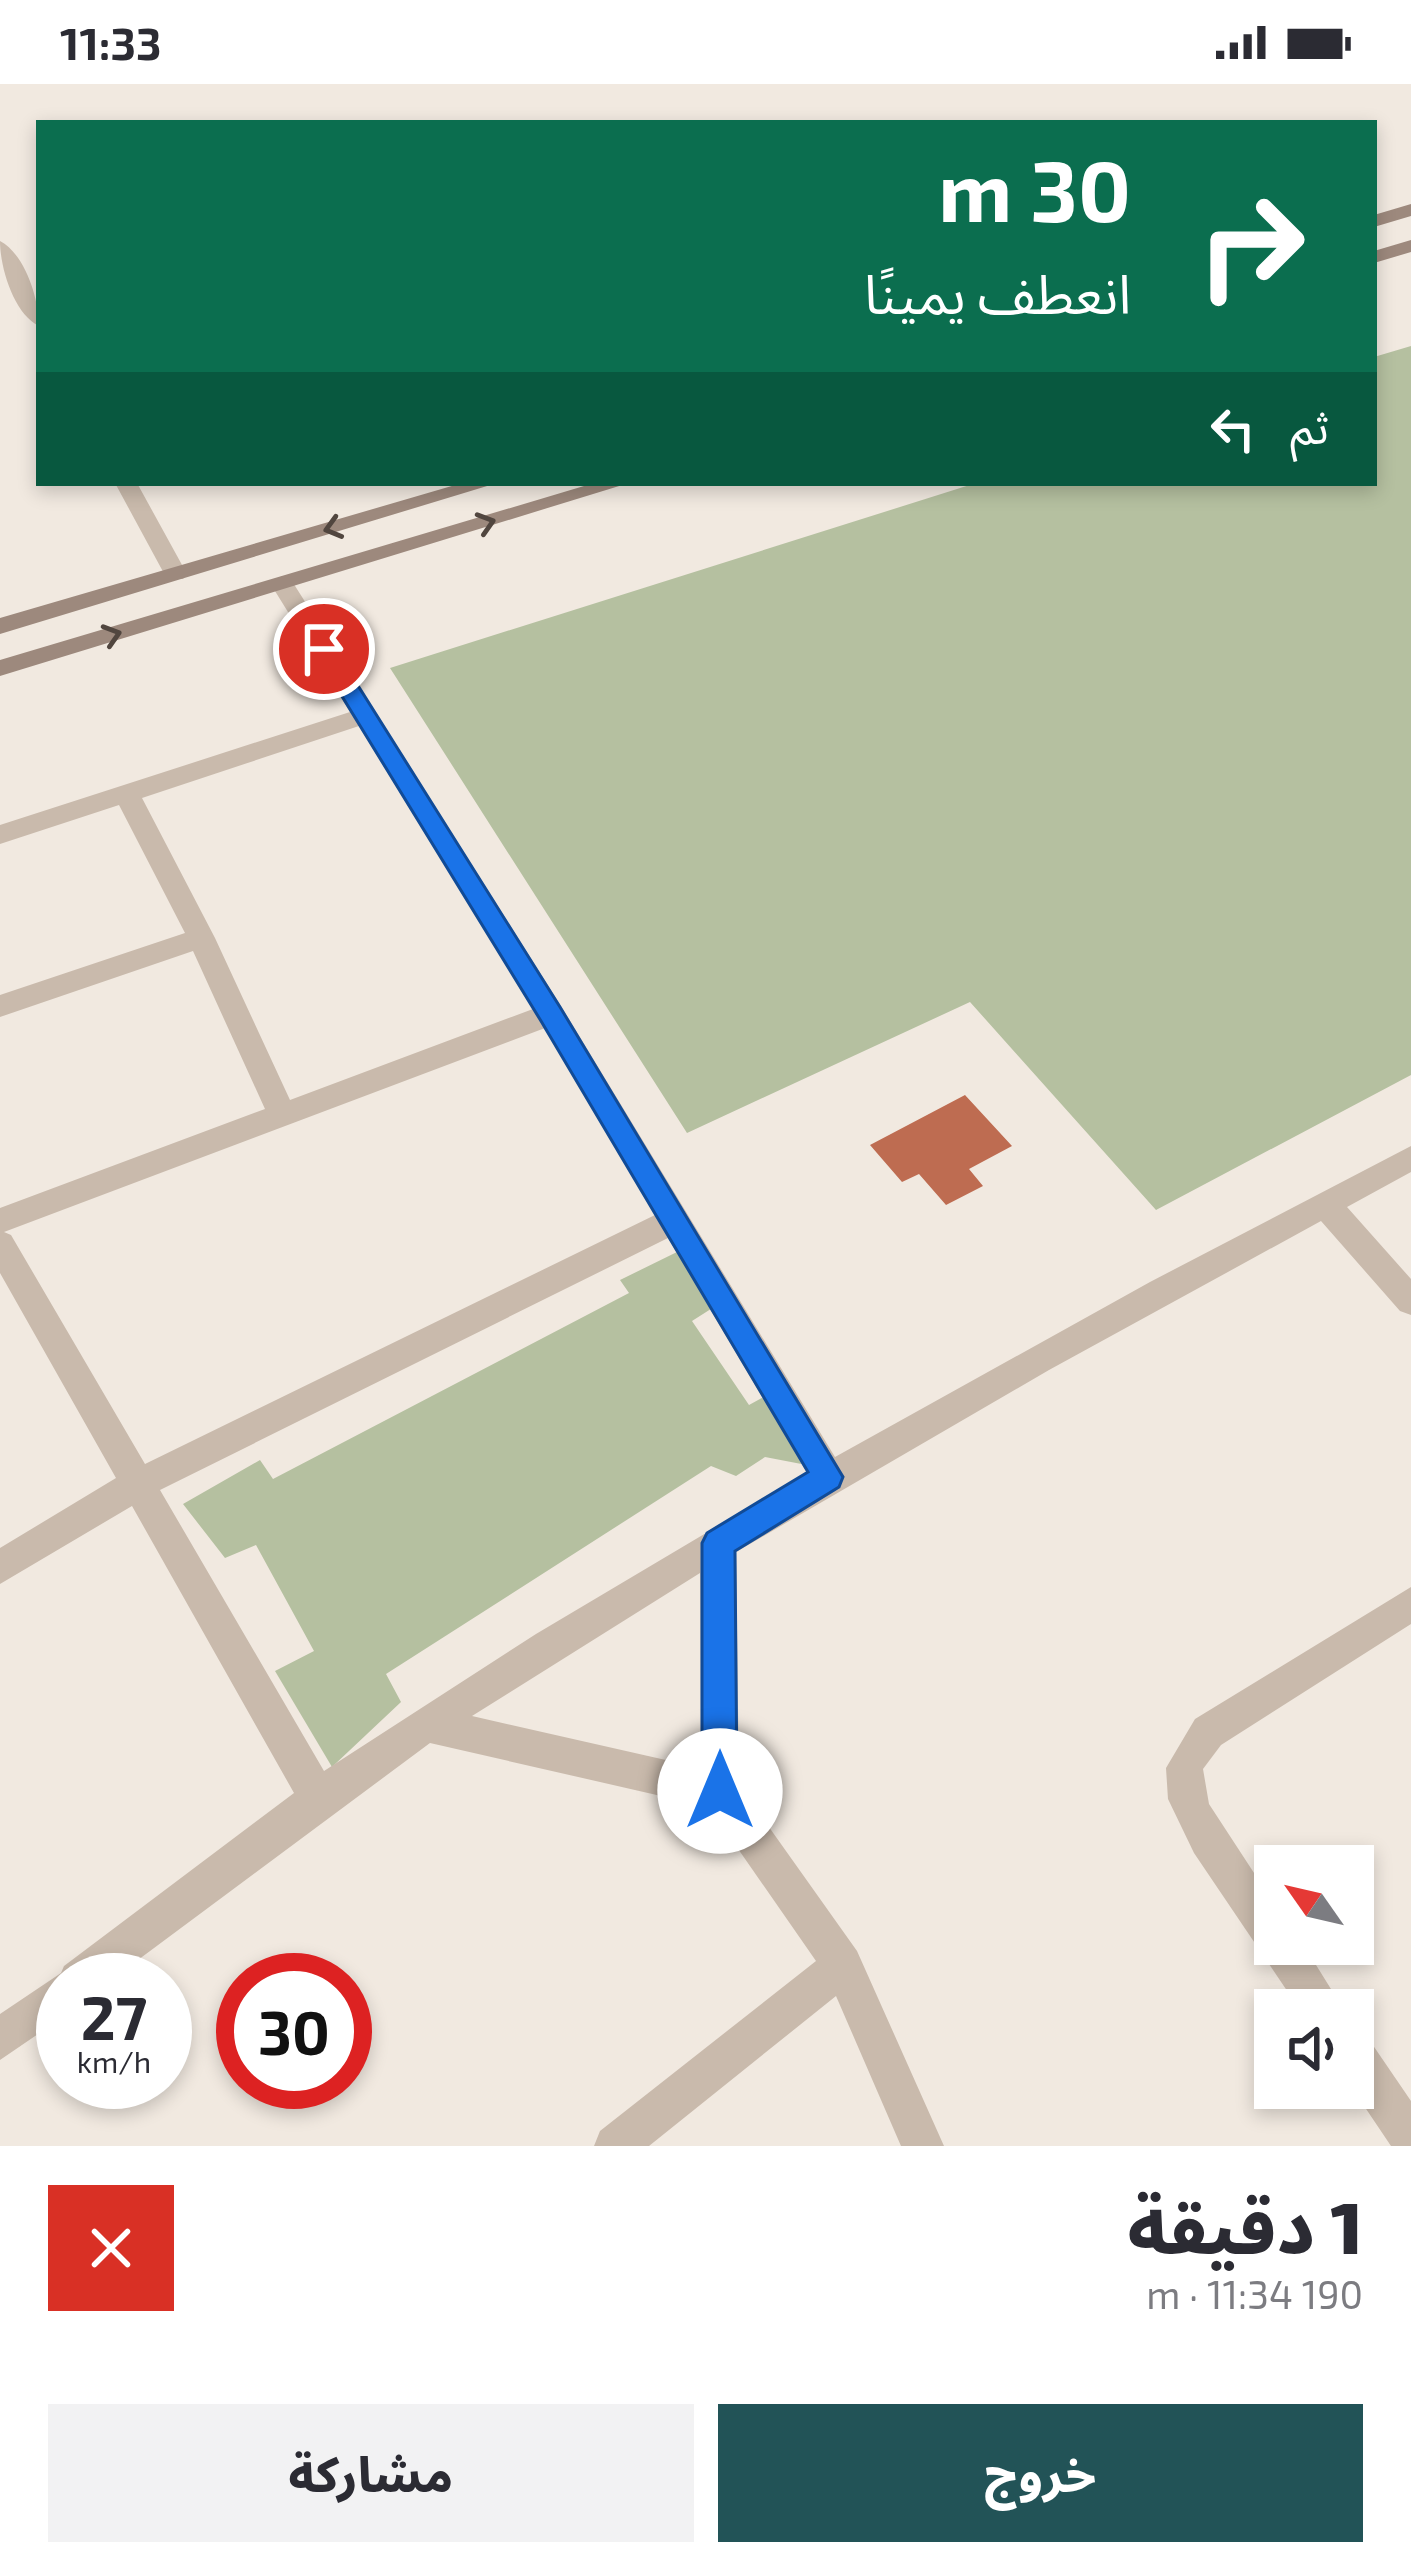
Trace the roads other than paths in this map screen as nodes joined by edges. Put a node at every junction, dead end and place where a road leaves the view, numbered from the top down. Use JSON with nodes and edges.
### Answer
{"nodes":[{"id":1,"x":1411,"y":210,"type":"edge"},
{"id":2,"x":1377,"y":220,"type":"edge"},
{"id":3,"x":1411,"y":246,"type":"edge"},
{"id":4,"x":0,"y":247,"type":"edge"},
{"id":5,"x":1377,"y":256,"type":"edge"},
{"id":6,"x":36,"y":314,"type":"edge"},
{"id":7,"x":128,"y":486,"type":"edge"},
{"id":8,"x":476,"y":486,"type":"edge"},
{"id":9,"x":608,"y":486,"type":"edge"},
{"id":10,"x":175,"y":574,"type":"junction"},
{"id":11,"x":283,"y":583,"type":"junction"},
{"id":12,"x":0,"y":626,"type":"edge"},
{"id":13,"x":0,"y":668,"type":"edge"},
{"id":14,"x":366,"y":715,"type":"junction"},
{"id":15,"x":126,"y":794,"type":"junction"},
{"id":16,"x":0,"y":835,"type":"edge"},
{"id":17,"x":201,"y":938,"type":"junction"},
{"id":18,"x":0,"y":1006,"type":"edge"},
{"id":19,"x":550,"y":1014,"type":"junction"},
{"id":20,"x":282,"y":1114,"type":"junction"},
{"id":21,"x":1411,"y":1158,"type":"edge"},
{"id":22,"x":1324,"y":1204,"type":"junction"},
{"id":23,"x":674,"y":1220,"type":"junction"},
{"id":24,"x":0,"y":1221,"type":"edge"},
{"id":25,"x":0,"y":1244,"type":"edge"},
{"id":26,"x":1411,"y":1301,"type":"edge"},
{"id":27,"x":828,"y":1477,"type":"junction"},
{"id":28,"x":136,"y":1485,"type":"junction"},
{"id":29,"x":718,"y":1543,"type":"junction"},
{"id":30,"x":0,"y":1568,"type":"edge"},
{"id":31,"x":1411,"y":1604,"type":"edge"},
{"id":32,"x":427,"y":1724,"type":"junction"},
{"id":33,"x":720,"y":1791,"type":"junction"},
{"id":34,"x":319,"y":1798,"type":"junction"},
{"id":35,"x":1254,"y":1906,"type":"edge"},
{"id":36,"x":115,"y":1953,"type":"edge"},
{"id":37,"x":843,"y":1965,"type":"junction"},
{"id":38,"x":36,"y":2012,"type":"edge"},
{"id":39,"x":0,"y":2039,"type":"edge"},
{"id":40,"x":1374,"y":2084,"type":"edge"},
{"id":41,"x":1410,"y":2136,"type":"edge"},
{"id":42,"x":615,"y":2146,"type":"edge"},
{"id":43,"x":923,"y":2146,"type":"edge"}],
"edges":[{"from":1,"to":2,"type":"main road"},
{"from":3,"to":5,"type":"main road"},
{"from":4,"to":6,"type":"street"},
{"from":7,"to":10,"type":"street"},
{"from":8,"to":10,"type":"main road","one_way":true},
{"from":11,"to":9,"type":"main road","one_way":true},
{"from":10,"to":12,"type":"main road"},
{"from":13,"to":11,"type":"main road","one_way":true},
{"from":11,"to":14,"type":"street"},
{"from":14,"to":15,"type":"street"},
{"from":14,"to":19,"type":"street"},
{"from":15,"to":16,"type":"street"},
{"from":15,"to":17,"type":"street"},
{"from":17,"to":18,"type":"street"},
{"from":17,"to":20,"type":"street"},
{"from":19,"to":20,"type":"street"},
{"from":19,"to":23,"type":"street"},
{"from":20,"to":24,"type":"street"},
{"from":21,"to":22,"type":"street"},
{"from":22,"to":26,"type":"street"},
{"from":22,"to":27,"type":"street"},
{"from":23,"to":27,"type":"street"},
{"from":23,"to":28,"type":"street"},
{"from":25,"to":28,"type":"street"},
{"from":27,"to":29,"type":"street"},
{"from":28,"to":30,"type":"street"},
{"from":28,"to":34,"type":"street"},
{"from":29,"to":32,"type":"street"},
{"from":29,"to":33,"type":"street"},
{"from":31,"to":35,"type":"street"},
{"from":32,"to":33,"type":"street"},
{"from":32,"to":34,"type":"street"},
{"from":33,"to":37,"type":"street"},
{"from":34,"to":36,"type":"street"},
{"from":37,"to":42,"type":"street"},
{"from":37,"to":43,"type":"street"},
{"from":38,"to":39,"type":"street"},
{"from":40,"to":41,"type":"street"}]}
